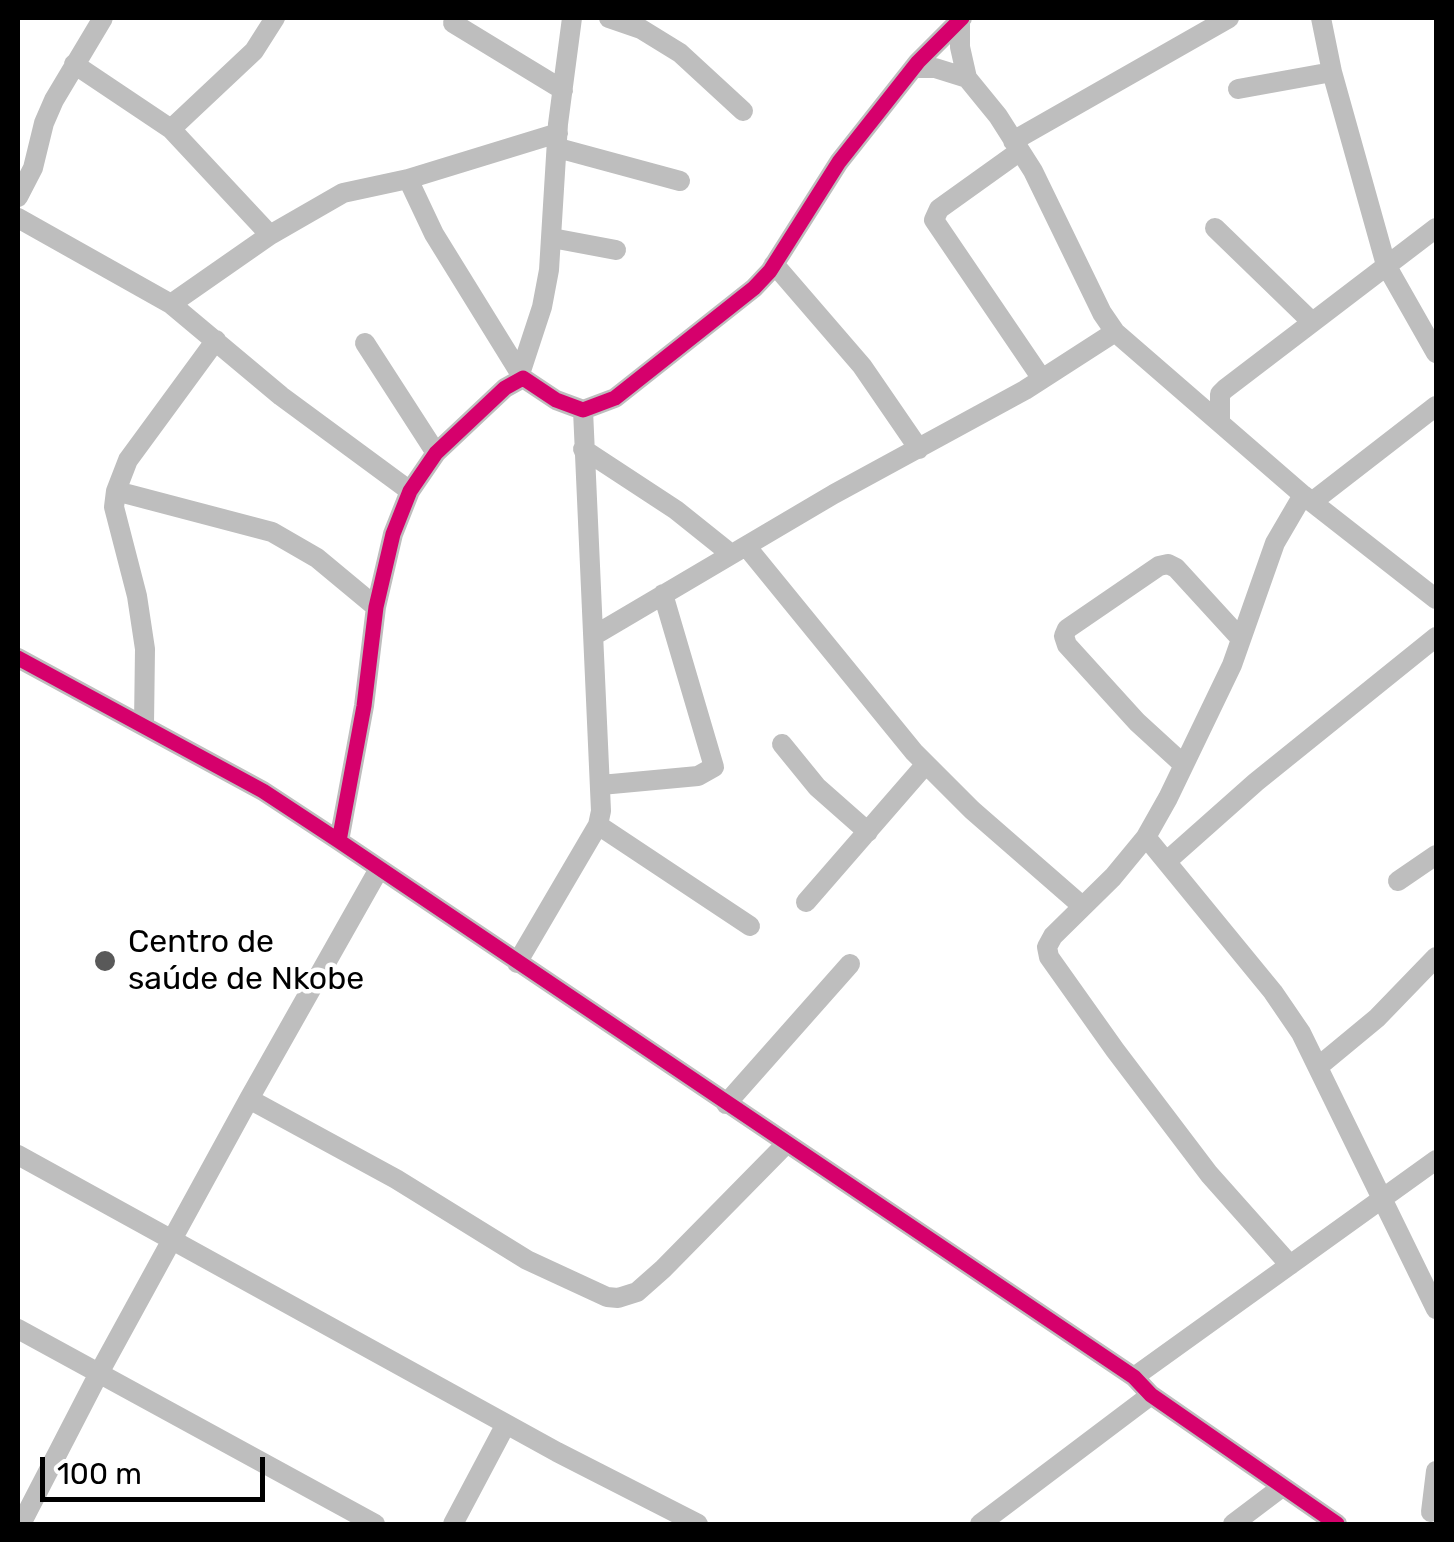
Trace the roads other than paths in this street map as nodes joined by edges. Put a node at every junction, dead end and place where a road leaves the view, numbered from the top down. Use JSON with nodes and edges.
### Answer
{"nodes":[{"id":1,"x":103,"y":18,"type":"edge"},
{"id":2,"x":275,"y":18,"type":"edge"},
{"id":3,"x":572,"y":18,"type":"edge"},
{"id":4,"x":610,"y":18,"type":"edge"},
{"id":5,"x":961,"y":18,"type":"edge"},
{"id":6,"x":1229,"y":18,"type":"edge"},
{"id":7,"x":1322,"y":18,"type":"edge"},
{"id":8,"x":453,"y":23,"type":"dead end"},
{"id":9,"x":74,"y":64,"type":"junction"},
{"id":10,"x":913,"y":68,"type":"junction"},
{"id":11,"x":1332,"y":72,"type":"junction"},
{"id":12,"x":967,"y":78,"type":"junction"},
{"id":13,"x":1238,"y":89,"type":"dead end"},
{"id":14,"x":563,"y":90,"type":"junction"},
{"id":15,"x":743,"y":111,"type":"dead end"},
{"id":16,"x":171,"y":129,"type":"junction"},
{"id":17,"x":558,"y":140,"type":"junction"},
{"id":18,"x":1017,"y":146,"type":"junction"},
{"id":19,"x":408,"y":178,"type":"junction"},
{"id":20,"x":680,"y":181,"type":"dead end"},
{"id":21,"x":18,"y":196,"type":"edge"},
{"id":22,"x":18,"y":218,"type":"edge"},
{"id":23,"x":1216,"y":228,"type":"dead end"},
{"id":24,"x":1436,"y":228,"type":"edge"},
{"id":25,"x":270,"y":234,"type":"junction"},
{"id":26,"x":552,"y":238,"type":"junction"},
{"id":27,"x":616,"y":250,"type":"dead end"},
{"id":28,"x":774,"y":264,"type":"junction"},
{"id":29,"x":1386,"y":265,"type":"junction"},
{"id":30,"x":171,"y":304,"type":"junction"},
{"id":31,"x":1312,"y":322,"type":"junction"},
{"id":32,"x":1115,"y":332,"type":"junction"},
{"id":33,"x":216,"y":340,"type":"junction"},
{"id":34,"x":365,"y":343,"type":"dead end"},
{"id":35,"x":1436,"y":353,"type":"edge"},
{"id":36,"x":522,"y":376,"type":"junction"},
{"id":37,"x":1042,"y":379,"type":"junction"},
{"id":38,"x":1436,"y":406,"type":"edge"},
{"id":39,"x":583,"y":410,"type":"junction"},
{"id":40,"x":1220,"y":421,"type":"junction"},
{"id":41,"x":583,"y":449,"type":"junction"},
{"id":42,"x":920,"y":449,"type":"junction"},
{"id":43,"x":436,"y":453,"type":"junction"},
{"id":44,"x":116,"y":490,"type":"junction"},
{"id":45,"x":410,"y":490,"type":"junction"},
{"id":46,"x":1308,"y":498,"type":"junction"},
{"id":47,"x":738,"y":550,"type":"junction"},
{"id":48,"x":663,"y":594,"type":"junction"},
{"id":49,"x":1436,"y":598,"type":"edge"},
{"id":50,"x":376,"y":607,"type":"junction"},
{"id":51,"x":595,"y":635,"type":"junction"},
{"id":52,"x":1436,"y":637,"type":"edge"},
{"id":53,"x":1241,"y":639,"type":"junction"},
{"id":54,"x":18,"y":658,"type":"edge"},
{"id":55,"x":144,"y":724,"type":"junction"},
{"id":56,"x":782,"y":744,"type":"dead end"},
{"id":57,"x":926,"y":764,"type":"junction"},
{"id":58,"x":1184,"y":765,"type":"junction"},
{"id":59,"x":601,"y":785,"type":"junction"},
{"id":60,"x":598,"y":825,"type":"junction"},
{"id":61,"x":868,"y":832,"type":"junction"},
{"id":62,"x":1146,"y":836,"type":"junction"},
{"id":63,"x":339,"y":841,"type":"junction"},
{"id":64,"x":1436,"y":855,"type":"edge"},
{"id":65,"x":1167,"y":861,"type":"junction"},
{"id":66,"x":380,"y":869,"type":"junction"},
{"id":67,"x":1398,"y":881,"type":"dead end"},
{"id":68,"x":806,"y":902,"type":"dead end"},
{"id":69,"x":1081,"y":906,"type":"junction"},
{"id":70,"x":750,"y":926,"type":"dead end"},
{"id":71,"x":1436,"y":957,"type":"edge"},
{"id":72,"x":516,"y":963,"type":"junction"},
{"id":73,"x":850,"y":964,"type":"dead end"},
{"id":74,"x":1318,"y":1066,"type":"junction"},
{"id":75,"x":248,"y":1098,"type":"junction"},
{"id":76,"x":726,"y":1104,"type":"junction"},
{"id":77,"x":786,"y":1144,"type":"junction"},
{"id":78,"x":18,"y":1155,"type":"edge"},
{"id":79,"x":1436,"y":1160,"type":"edge"},
{"id":80,"x":1384,"y":1199,"type":"junction"},
{"id":81,"x":172,"y":1239,"type":"junction"},
{"id":82,"x":1290,"y":1265,"type":"junction"},
{"id":83,"x":1436,"y":1308,"type":"edge"},
{"id":84,"x":18,"y":1329,"type":"edge"},
{"id":85,"x":99,"y":1373,"type":"junction"},
{"id":86,"x":1134,"y":1376,"type":"junction"},
{"id":87,"x":1151,"y":1395,"type":"junction"},
{"id":88,"x":506,"y":1424,"type":"junction"},
{"id":89,"x":1436,"y":1472,"type":"edge"},
{"id":90,"x":1282,"y":1487,"type":"junction"},
{"id":91,"x":1430,"y":1514,"type":"edge"},
{"id":92,"x":21,"y":1517,"type":"edge"},
{"id":93,"x":375,"y":1524,"type":"edge"},
{"id":94,"x":453,"y":1524,"type":"edge"},
{"id":95,"x":698,"y":1524,"type":"edge"},
{"id":96,"x":980,"y":1524,"type":"edge"},
{"id":97,"x":1233,"y":1524,"type":"edge"},
{"id":98,"x":1338,"y":1524,"type":"edge"}],
"edges":[{"from":1,"to":9,"type":"street"},
{"from":2,"to":16,"type":"street"},
{"from":3,"to":14,"type":"street"},
{"from":4,"to":15,"type":"street"},
{"from":5,"to":10,"type":"street"},
{"from":5,"to":12,"type":"street"},
{"from":6,"to":18,"type":"street"},
{"from":7,"to":11,"type":"street"},
{"from":8,"to":14,"type":"street"},
{"from":9,"to":16,"type":"street"},
{"from":9,"to":21,"type":"street"},
{"from":10,"to":12,"type":"street"},
{"from":10,"to":28,"type":"street"},
{"from":11,"to":13,"type":"street"},
{"from":11,"to":29,"type":"street"},
{"from":12,"to":18,"type":"street"},
{"from":14,"to":17,"type":"street"},
{"from":16,"to":25,"type":"street"},
{"from":17,"to":19,"type":"street"},
{"from":17,"to":20,"type":"street"},
{"from":17,"to":26,"type":"street"},
{"from":18,"to":32,"type":"street"},
{"from":18,"to":37,"type":"street"},
{"from":19,"to":25,"type":"street"},
{"from":19,"to":36,"type":"street"},
{"from":22,"to":30,"type":"street"},
{"from":23,"to":31,"type":"street"},
{"from":24,"to":29,"type":"street"},
{"from":25,"to":30,"type":"street"},
{"from":26,"to":27,"type":"street"},
{"from":26,"to":36,"type":"street"},
{"from":28,"to":39,"type":"street"},
{"from":28,"to":42,"type":"street"},
{"from":29,"to":31,"type":"street"},
{"from":29,"to":35,"type":"street"},
{"from":30,"to":33,"type":"street"},
{"from":31,"to":40,"type":"street"},
{"from":32,"to":37,"type":"street"},
{"from":32,"to":40,"type":"street"},
{"from":33,"to":44,"type":"street"},
{"from":33,"to":45,"type":"street"},
{"from":34,"to":43,"type":"street"},
{"from":36,"to":39,"type":"street"},
{"from":36,"to":43,"type":"street"},
{"from":37,"to":42,"type":"street"},
{"from":38,"to":46,"type":"street"},
{"from":39,"to":41,"type":"street"},
{"from":40,"to":46,"type":"street"},
{"from":41,"to":47,"type":"street"},
{"from":41,"to":51,"type":"street"},
{"from":42,"to":47,"type":"street"},
{"from":43,"to":45,"type":"street"},
{"from":44,"to":50,"type":"street"},
{"from":44,"to":55,"type":"street"},
{"from":45,"to":50,"type":"street"},
{"from":46,"to":49,"type":"street"},
{"from":46,"to":53,"type":"street"},
{"from":47,"to":48,"type":"street"},
{"from":47,"to":57,"type":"street"},
{"from":48,"to":51,"type":"street"},
{"from":48,"to":59,"type":"street"},
{"from":50,"to":63,"type":"street"},
{"from":51,"to":59,"type":"street"},
{"from":52,"to":65,"type":"street"},
{"from":53,"to":58,"type":"street"},
{"from":53,"to":58,"type":"street"},
{"from":54,"to":55,"type":"street"},
{"from":55,"to":63,"type":"street"},
{"from":56,"to":61,"type":"street"},
{"from":57,"to":61,"type":"street"},
{"from":57,"to":69,"type":"street"},
{"from":58,"to":62,"type":"street"},
{"from":59,"to":60,"type":"street"},
{"from":60,"to":70,"type":"street"},
{"from":60,"to":72,"type":"street"},
{"from":61,"to":68,"type":"street"},
{"from":62,"to":65,"type":"street"},
{"from":62,"to":69,"type":"street"},
{"from":63,"to":66,"type":"street"},
{"from":64,"to":67,"type":"street"},
{"from":65,"to":74,"type":"street"},
{"from":66,"to":72,"type":"street"},
{"from":66,"to":75,"type":"street"},
{"from":69,"to":82,"type":"street"},
{"from":71,"to":74,"type":"street"},
{"from":72,"to":76,"type":"street"},
{"from":73,"to":76,"type":"street"},
{"from":74,"to":80,"type":"street"},
{"from":75,"to":77,"type":"street"},
{"from":75,"to":81,"type":"street"},
{"from":76,"to":77,"type":"street"},
{"from":77,"to":86,"type":"street"},
{"from":78,"to":81,"type":"street"},
{"from":79,"to":80,"type":"street"},
{"from":80,"to":82,"type":"street"},
{"from":80,"to":83,"type":"street"},
{"from":81,"to":85,"type":"street"},
{"from":81,"to":88,"type":"street"},
{"from":82,"to":86,"type":"street"},
{"from":84,"to":85,"type":"street"},
{"from":85,"to":92,"type":"street"},
{"from":85,"to":93,"type":"street"},
{"from":86,"to":87,"type":"street"},
{"from":87,"to":90,"type":"street"},
{"from":87,"to":96,"type":"street"},
{"from":88,"to":94,"type":"street"},
{"from":88,"to":95,"type":"street"},
{"from":89,"to":91,"type":"street"},
{"from":90,"to":97,"type":"street"},
{"from":90,"to":98,"type":"street"}]}
